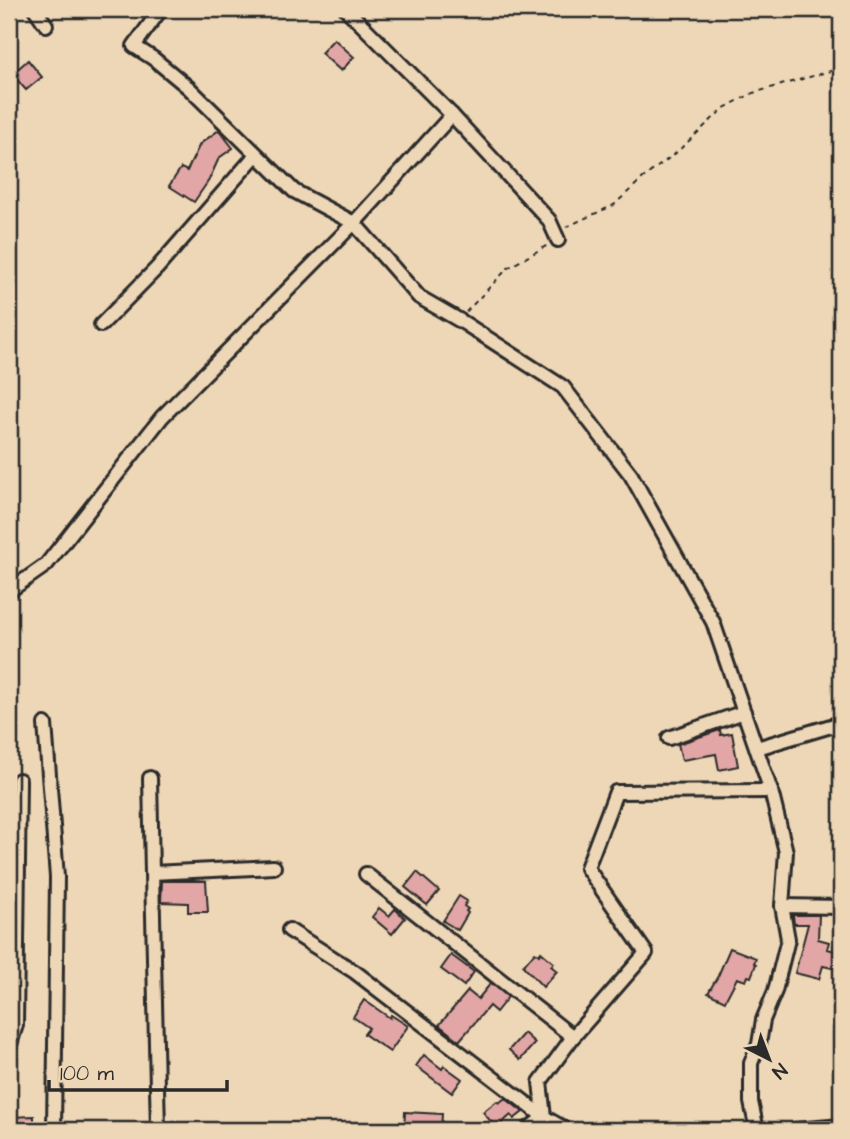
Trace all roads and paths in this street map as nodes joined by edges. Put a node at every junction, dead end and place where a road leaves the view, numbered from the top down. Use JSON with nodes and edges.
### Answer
{"nodes":[{"id":1,"x":35,"y":9,"type":"edge"},
{"id":2,"x":161,"y":9,"type":"edge"},
{"id":3,"x":346,"y":9,"type":"edge"},
{"id":4,"x":46,"y":25,"type":"dead end"},
{"id":5,"x":841,"y":68,"type":"edge"},
{"id":6,"x":452,"y":115,"type":"junction"},
{"id":7,"x":255,"y":156,"type":"junction"},
{"id":8,"x":354,"y":223,"type":"junction"},
{"id":9,"x":558,"y":240,"type":"junction"},
{"id":10,"x":464,"y":323,"type":"junction"},
{"id":11,"x":101,"y":325,"type":"dead end"},
{"id":12,"x":9,"y":591,"type":"edge"},
{"id":13,"x":744,"y":712,"type":"junction"},
{"id":14,"x":841,"y":723,"type":"edge"},
{"id":15,"x":45,"y":724,"type":"dead end"},
{"id":16,"x":669,"y":738,"type":"dead end"},
{"id":17,"x":757,"y":748,"type":"junction"},
{"id":18,"x":150,"y":778,"type":"dead end"},
{"id":19,"x":19,"y":780,"type":"dead end"},
{"id":20,"x":772,"y":791,"type":"junction"},
{"id":21,"x":274,"y":866,"type":"dead end"},
{"id":22,"x":152,"y":873,"type":"junction"},
{"id":23,"x":366,"y":874,"type":"dead end"},
{"id":24,"x":13,"y":895,"type":"edge"},
{"id":25,"x":782,"y":906,"type":"junction"},
{"id":26,"x":841,"y":907,"type":"edge"},
{"id":27,"x":289,"y":930,"type":"dead end"},
{"id":28,"x":12,"y":1009,"type":"edge"},
{"id":29,"x":573,"y":1037,"type":"junction"},
{"id":30,"x":9,"y":1048,"type":"edge"},
{"id":31,"x":544,"y":1117,"type":"junction"},
{"id":32,"x":841,"y":1126,"type":"edge"},
{"id":33,"x":54,"y":1130,"type":"edge"},
{"id":34,"x":158,"y":1130,"type":"edge"},
{"id":35,"x":527,"y":1130,"type":"edge"},
{"id":36,"x":567,"y":1130,"type":"edge"},
{"id":37,"x":757,"y":1130,"type":"edge"},
{"id":38,"x":795,"y":1130,"type":"edge"}],
"edges":[{"from":1,"to":4,"type":"street"},
{"from":2,"to":7,"type":"street"},
{"from":3,"to":6,"type":"street"},
{"from":5,"to":9,"type":"path"},
{"from":6,"to":8,"type":"street"},
{"from":6,"to":9,"type":"street"},
{"from":7,"to":8,"type":"street"},
{"from":7,"to":11,"type":"street"},
{"from":8,"to":10,"type":"street"},
{"from":8,"to":12,"type":"street"},
{"from":9,"to":10,"type":"path"},
{"from":10,"to":13,"type":"street"},
{"from":13,"to":16,"type":"street"},
{"from":13,"to":17,"type":"street"},
{"from":14,"to":17,"type":"street"},
{"from":15,"to":33,"type":"street"},
{"from":17,"to":20,"type":"street"},
{"from":18,"to":22,"type":"street"},
{"from":19,"to":24,"type":"street"},
{"from":20,"to":25,"type":"street"},
{"from":20,"to":29,"type":"street"},
{"from":21,"to":22,"type":"street"},
{"from":22,"to":34,"type":"street"},
{"from":23,"to":29,"type":"street"},
{"from":24,"to":28,"type":"street"},
{"from":25,"to":26,"type":"street"},
{"from":25,"to":37,"type":"street"},
{"from":27,"to":31,"type":"street"},
{"from":28,"to":30,"type":"street"},
{"from":29,"to":31,"type":"street"},
{"from":31,"to":35,"type":"street"},
{"from":31,"to":36,"type":"street"},
{"from":32,"to":38,"type":"street"}]}
